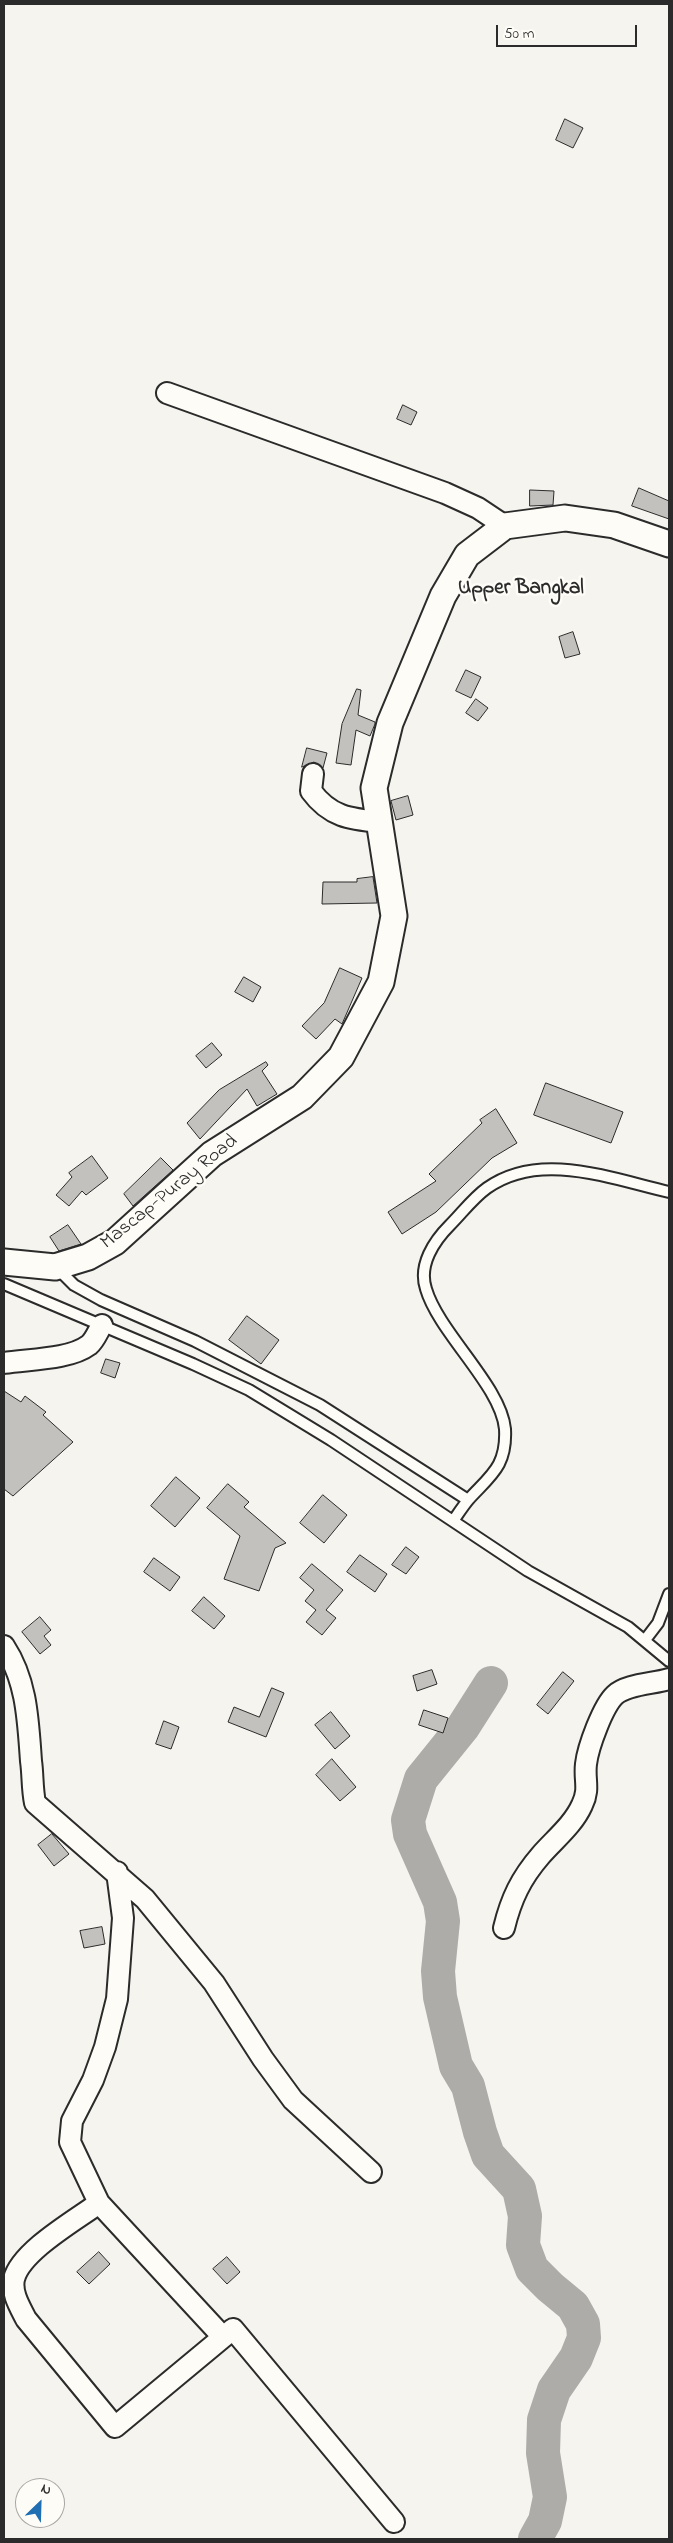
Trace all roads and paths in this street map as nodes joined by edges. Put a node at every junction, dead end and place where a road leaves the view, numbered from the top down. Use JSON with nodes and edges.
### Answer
{"nodes":[{"id":1,"x":167,"y":393,"type":"dead end"},
{"id":2,"x":505,"y":526,"type":"junction"},
{"id":3,"x":669,"y":544,"type":"edge"},
{"id":4,"x":313,"y":774,"type":"dead end"},
{"id":5,"x":380,"y":822,"type":"junction"},
{"id":6,"x":669,"y":1192,"type":"edge"},
{"id":7,"x":4,"y":1262,"type":"edge"},
{"id":8,"x":55,"y":1267,"type":"junction"},
{"id":9,"x":4,"y":1284,"type":"edge"},
{"id":10,"x":102,"y":1325,"type":"junction"},
{"id":11,"x":4,"y":1362,"type":"edge"},
{"id":12,"x":468,"y":1500,"type":"junction"},
{"id":13,"x":453,"y":1521,"type":"junction"},
{"id":14,"x":669,"y":1594,"type":"edge"},
{"id":15,"x":645,"y":1640,"type":"junction"},
{"id":16,"x":4,"y":1646,"type":"edge"},
{"id":17,"x":669,"y":1662,"type":"edge"},
{"id":18,"x":669,"y":1680,"type":"edge"},
{"id":19,"x":117,"y":1872,"type":"junction"},
{"id":20,"x":504,"y":1928,"type":"dead end"},
{"id":21,"x":372,"y":2172,"type":"dead end"},
{"id":22,"x":99,"y":2203,"type":"junction"},
{"id":23,"x":223,"y":2337,"type":"junction"},
{"id":24,"x":394,"y":2522,"type":"dead end"}],
"edges":[{"from":1,"to":2,"type":"street"},
{"from":2,"to":3,"type":"street","name":"Mascap-Puray Road"},
{"from":2,"to":5,"type":"street","name":"Mascap-Puray Road"},
{"from":4,"to":5,"type":"street"},
{"from":5,"to":8,"type":"street","name":"Mascap-Puray Road"},
{"from":6,"to":12,"type":"lane"},
{"from":7,"to":8,"type":"street","name":"Mascap-Puray Road"},
{"from":8,"to":12,"type":"lane"},
{"from":9,"to":10,"type":"lane"},
{"from":10,"to":11,"type":"street"},
{"from":10,"to":13,"type":"lane"},
{"from":12,"to":13,"type":"lane"},
{"from":13,"to":15,"type":"lane"},
{"from":14,"to":15,"type":"lane"},
{"from":15,"to":17,"type":"lane"},
{"from":16,"to":19,"type":"street"},
{"from":18,"to":20,"type":"street"},
{"from":19,"to":21,"type":"street"},
{"from":19,"to":22,"type":"street"},
{"from":22,"to":23,"type":"street"},
{"from":22,"to":23,"type":"street"},
{"from":23,"to":24,"type":"street"}]}
